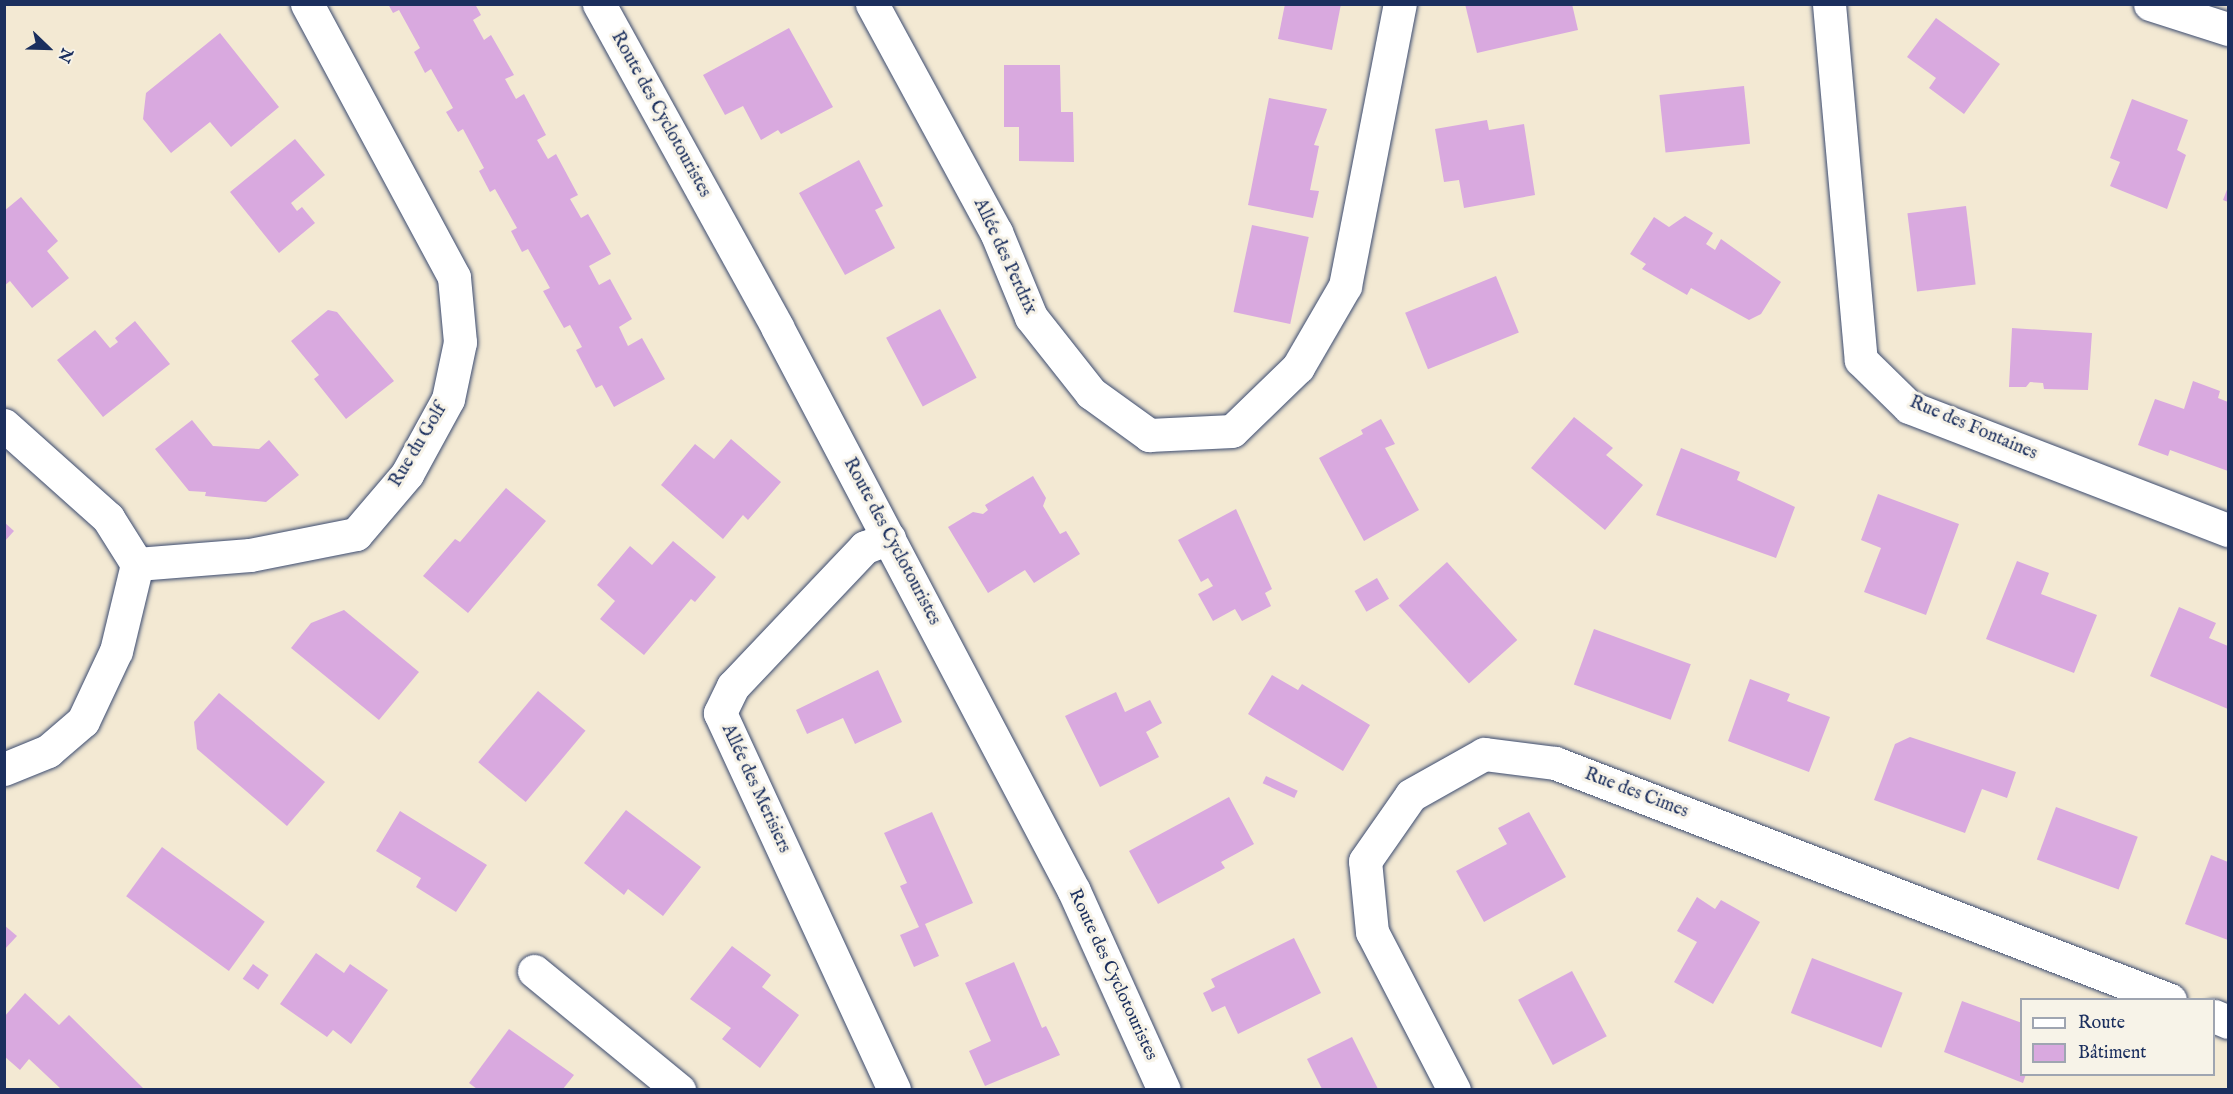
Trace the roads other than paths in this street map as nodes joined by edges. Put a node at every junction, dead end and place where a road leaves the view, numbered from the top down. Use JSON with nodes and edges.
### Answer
{"nodes":[{"id":1,"x":307,"y":4,"type":"edge"},
{"id":2,"x":599,"y":4,"type":"edge"},
{"id":3,"x":872,"y":4,"type":"edge"},
{"id":4,"x":1400,"y":4,"type":"edge"},
{"id":5,"x":1829,"y":4,"type":"edge"},
{"id":6,"x":2150,"y":4,"type":"edge"},
{"id":7,"x":2229,"y":29,"type":"edge"},
{"id":8,"x":4,"y":425,"type":"edge"},
{"id":9,"x":2229,"y":530,"type":"edge"},
{"id":10,"x":890,"y":538,"type":"junction"},
{"id":11,"x":137,"y":564,"type":"junction"},
{"id":12,"x":4,"y":769,"type":"edge"},
{"id":13,"x":534,"y":971,"type":"dead end"},
{"id":14,"x":2167,"y":998,"type":"edge"},
{"id":15,"x":2215,"y":1016,"type":"edge"},
{"id":16,"x":2229,"y":1022,"type":"edge"},
{"id":17,"x":679,"y":1089,"type":"edge"},
{"id":18,"x":894,"y":1089,"type":"edge"},
{"id":19,"x":1164,"y":1089,"type":"edge"},
{"id":20,"x":1454,"y":1089,"type":"edge"}],
"edges":[{"from":1,"to":11,"type":"street","name":"Rue du Golf"},
{"from":2,"to":10,"type":"street","name":"Route des Cyclotouristes"},
{"from":3,"to":4,"type":"street","name":"Allée des Perdrix"},
{"from":5,"to":9,"type":"street","name":"Rue des Fontaines"},
{"from":6,"to":7,"type":"street"},
{"from":8,"to":11,"type":"street"},
{"from":10,"to":18,"type":"street","name":"Allée des Merisiers"},
{"from":10,"to":19,"type":"street","name":"Route des Cyclotouristes"},
{"from":11,"to":12,"type":"street"},
{"from":13,"to":17,"type":"street"},
{"from":14,"to":20,"type":"street","name":"Rue des Cimes"},
{"from":15,"to":16,"type":"street"}]}
